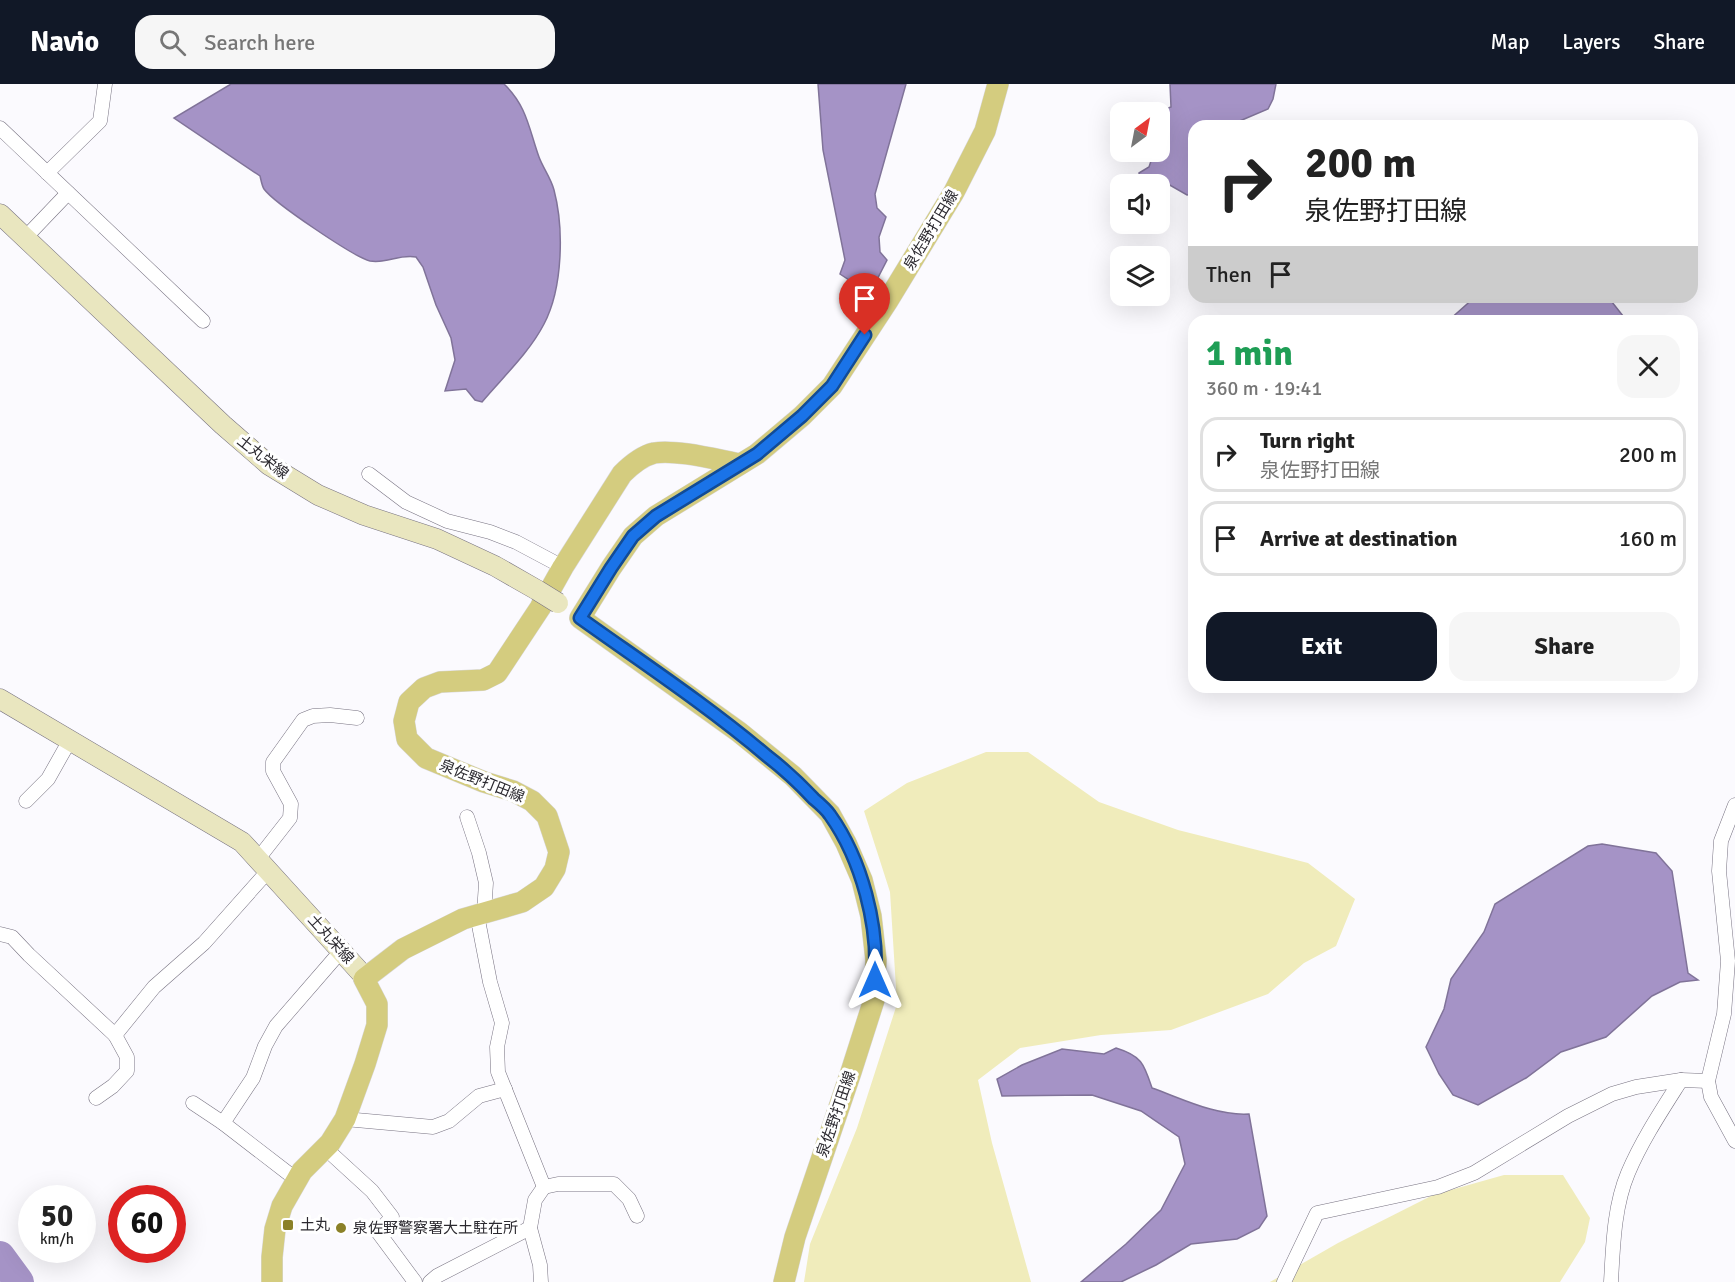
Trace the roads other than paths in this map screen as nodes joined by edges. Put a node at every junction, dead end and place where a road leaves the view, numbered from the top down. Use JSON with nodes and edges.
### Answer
{"nodes":[{"id":1,"x":105,"y":84,"type":"edge"},
{"id":2,"x":998,"y":84,"type":"edge"},
{"id":3,"x":0,"y":128,"type":"edge"},
{"id":4,"x":47,"y":173,"type":"junction"},
{"id":5,"x":68,"y":193,"type":"junction"},
{"id":6,"x":0,"y":214,"type":"edge"},
{"id":7,"x":25,"y":238,"type":"junction"},
{"id":8,"x":203,"y":321,"type":"dead end"},
{"id":9,"x":740,"y":464,"type":"junction"},
{"id":10,"x":369,"y":474,"type":"dead end"},
{"id":11,"x":563,"y":567,"type":"junction"},
{"id":12,"x":580,"y":618,"type":"junction"},
{"id":13,"x":0,"y":699,"type":"edge"},
{"id":14,"x":357,"y":718,"type":"dead end"},
{"id":15,"x":70,"y":740,"type":"junction"},
{"id":16,"x":26,"y":801,"type":"dead end"},
{"id":17,"x":1735,"y":805,"type":"edge"},
{"id":18,"x":467,"y":818,"type":"dead end"},
{"id":19,"x":264,"y":865,"type":"junction"},
{"id":20,"x":481,"y":914,"type":"junction"},
{"id":21,"x":0,"y":934,"type":"edge"},
{"id":22,"x":341,"y":951,"type":"junction"},
{"id":23,"x":364,"y":979,"type":"junction"},
{"id":24,"x":115,"y":1035,"type":"junction"},
{"id":25,"x":1681,"y":1080,"type":"junction"},
{"id":26,"x":1708,"y":1081,"type":"junction"},
{"id":27,"x":505,"y":1089,"type":"junction"},
{"id":28,"x":96,"y":1098,"type":"dead end"},
{"id":29,"x":193,"y":1103,"type":"dead end"},
{"id":30,"x":345,"y":1119,"type":"junction"},
{"id":31,"x":223,"y":1123,"type":"junction"},
{"id":32,"x":1735,"y":1141,"type":"edge"},
{"id":33,"x":325,"y":1148,"type":"junction"},
{"id":34,"x":297,"y":1180,"type":"junction"},
{"id":35,"x":544,"y":1187,"type":"junction"},
{"id":36,"x":637,"y":1216,"type":"dead end"},
{"id":37,"x":530,"y":1228,"type":"junction"},
{"id":38,"x":272,"y":1282,"type":"edge"},
{"id":39,"x":415,"y":1282,"type":"edge"},
{"id":40,"x":430,"y":1282,"type":"edge"},
{"id":41,"x":541,"y":1282,"type":"edge"},
{"id":42,"x":784,"y":1282,"type":"edge"},
{"id":43,"x":1284,"y":1282,"type":"edge"},
{"id":44,"x":1611,"y":1282,"type":"edge"}],
"edges":[{"from":1,"to":4,"type":"street"},
{"from":2,"to":9,"type":"main road","name":"泉佐野打田線"},
{"from":3,"to":4,"type":"street"},
{"from":4,"to":5,"type":"street"},
{"from":5,"to":7,"type":"street"},
{"from":5,"to":8,"type":"street"},
{"from":6,"to":7,"type":"main road","name":"土丸栄線"},
{"from":7,"to":12,"type":"main road","name":"土丸栄線","bridge":true},
{"from":9,"to":11,"type":"main road","name":"泉佐野打田線"},
{"from":9,"to":12,"type":"main road","name":"泉佐野打田線"},
{"from":10,"to":11,"type":"street"},
{"from":11,"to":20,"type":"main road","name":"泉佐野打田線"},
{"from":12,"to":42,"type":"main road","name":"泉佐野打田線"},
{"from":13,"to":15,"type":"main road","name":"土丸栄線"},
{"from":14,"to":19,"type":"street"},
{"from":15,"to":16,"type":"street"},
{"from":15,"to":19,"type":"main road","name":"土丸栄線"},
{"from":17,"to":26,"type":"street"},
{"from":18,"to":20,"type":"street"},
{"from":19,"to":22,"type":"main road","name":"土丸栄線"},
{"from":19,"to":24,"type":"street"},
{"from":20,"to":23,"type":"main road","name":"泉佐野打田線"},
{"from":20,"to":27,"type":"street"},
{"from":21,"to":24,"type":"street"},
{"from":22,"to":23,"type":"main road","name":"土丸栄線"},
{"from":22,"to":31,"type":"street"},
{"from":23,"to":30,"type":"main road"},
{"from":24,"to":28,"type":"street"},
{"from":25,"to":26,"type":"street"},
{"from":25,"to":43,"type":"street"},
{"from":25,"to":44,"type":"street"},
{"from":26,"to":32,"type":"street"},
{"from":27,"to":30,"type":"street"},
{"from":27,"to":35,"type":"street"},
{"from":29,"to":31,"type":"street"},
{"from":30,"to":33,"type":"main road"},
{"from":31,"to":34,"type":"street"},
{"from":33,"to":34,"type":"main road"},
{"from":33,"to":39,"type":"street"},
{"from":34,"to":38,"type":"main road"},
{"from":35,"to":36,"type":"street"},
{"from":35,"to":37,"type":"street"},
{"from":37,"to":40,"type":"street"},
{"from":37,"to":41,"type":"street"}]}
